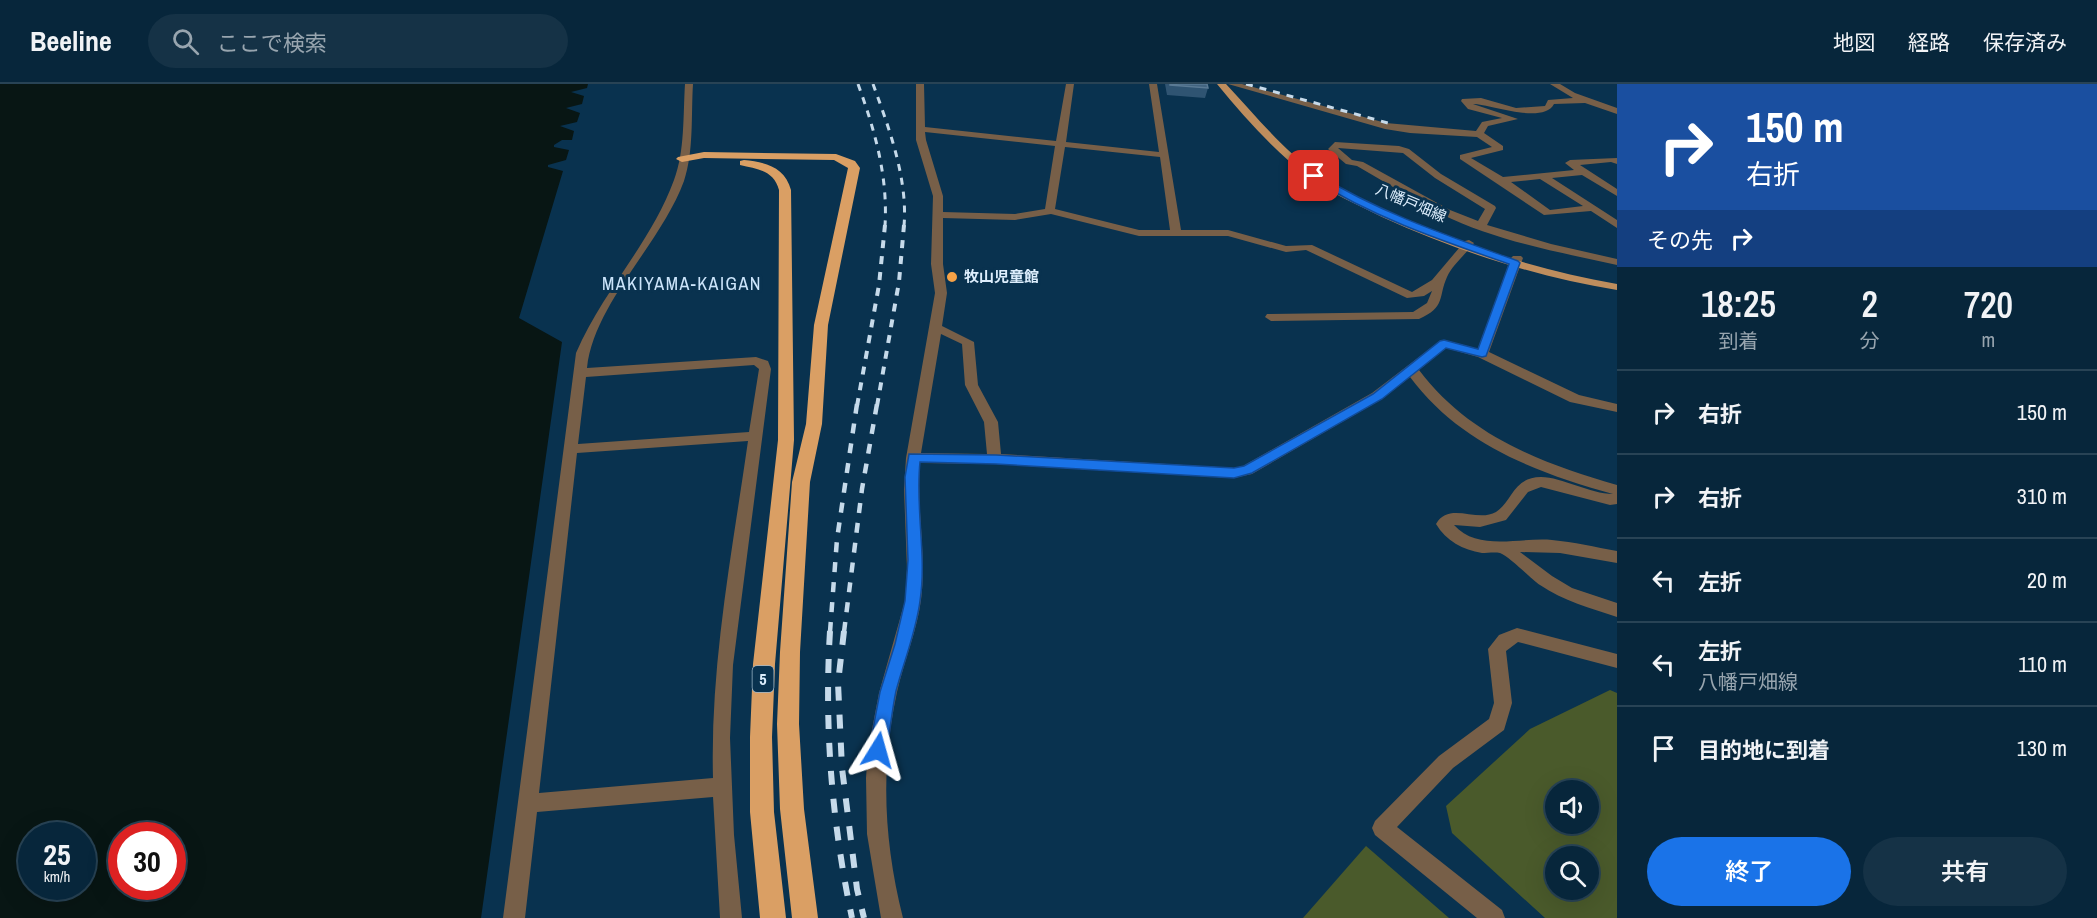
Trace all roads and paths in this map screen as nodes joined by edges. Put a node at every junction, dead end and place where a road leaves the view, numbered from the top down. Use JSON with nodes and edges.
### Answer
{"nodes":[{"id":1,"x":689,"y":84,"type":"edge"},
{"id":2,"x":920,"y":84,"type":"edge"},
{"id":3,"x":1070,"y":84,"type":"edge"},
{"id":4,"x":1153,"y":84,"type":"edge"},
{"id":5,"x":1221,"y":84,"type":"edge"},
{"id":6,"x":1231,"y":84,"type":"edge"},
{"id":7,"x":1554,"y":84,"type":"edge"},
{"id":8,"x":1584,"y":100,"type":"junction"},
{"id":9,"x":1617,"y":111,"type":"edge"},
{"id":10,"x":920,"y":129,"type":"junction"},
{"id":11,"x":1479,"y":134,"type":"junction"},
{"id":12,"x":1061,"y":144,"type":"junction"},
{"id":13,"x":1164,"y":155,"type":"junction"},
{"id":14,"x":682,"y":159,"type":"junction"},
{"id":15,"x":1617,"y":161,"type":"edge"},
{"id":16,"x":1584,"y":172,"type":"junction"},
{"id":17,"x":1542,"y":176,"type":"junction"},
{"id":18,"x":1501,"y":180,"type":"junction"},
{"id":19,"x":1617,"y":193,"type":"edge"},
{"id":20,"x":1593,"y":208,"type":"junction"},
{"id":21,"x":1050,"y":211,"type":"junction"},
{"id":22,"x":939,"y":215,"type":"junction"},
{"id":23,"x":1617,"y":225,"type":"edge"},
{"id":24,"x":1482,"y":226,"type":"junction"},
{"id":25,"x":1176,"y":233,"type":"junction"},
{"id":26,"x":1467,"y":245,"type":"junction"},
{"id":27,"x":1516,"y":261,"type":"junction"},
{"id":28,"x":1617,"y":262,"type":"edge"},
{"id":29,"x":1441,"y":277,"type":"junction"},
{"id":30,"x":1617,"y":282,"type":"edge"},
{"id":31,"x":1617,"y":287,"type":"edge"},
{"id":32,"x":1271,"y":317,"type":"dead end"},
{"id":33,"x":937,"y":328,"type":"junction"},
{"id":34,"x":1482,"y":354,"type":"junction"},
{"id":35,"x":1412,"y":369,"type":"junction"},
{"id":36,"x":579,"y":373,"type":"junction"},
{"id":37,"x":1617,"y":408,"type":"edge"},
{"id":38,"x":755,"y":436,"type":"junction"},
{"id":39,"x":570,"y":449,"type":"junction"},
{"id":40,"x":914,"y":458,"type":"junction"},
{"id":41,"x":996,"y":459,"type":"junction"},
{"id":42,"x":1617,"y":490,"type":"edge"},
{"id":43,"x":1617,"y":499,"type":"edge"},
{"id":44,"x":1503,"y":548,"type":"junction"},
{"id":45,"x":1617,"y":557,"type":"edge"},
{"id":46,"x":1617,"y":610,"type":"edge"},
{"id":47,"x":1617,"y":661,"type":"edge"},
{"id":48,"x":722,"y":787,"type":"junction"},
{"id":49,"x":528,"y":803,"type":"junction"},
{"id":50,"x":514,"y":918,"type":"edge"},
{"id":51,"x":731,"y":918,"type":"edge"},
{"id":52,"x":773,"y":918,"type":"edge"},
{"id":53,"x":805,"y":918,"type":"edge"},
{"id":54,"x":892,"y":918,"type":"edge"},
{"id":55,"x":1494,"y":918,"type":"edge"}],
"edges":[{"from":1,"to":14,"type":"street"},
{"from":2,"to":10,"type":"street"},
{"from":3,"to":12,"type":"street"},
{"from":4,"to":13,"type":"street"},
{"from":5,"to":26,"type":"main road","name":"八幡戸畑線"},
{"from":6,"to":11,"type":"street"},
{"from":6,"to":26,"type":"main road","name":"八幡戸畑線"},
{"from":7,"to":8,"type":"street"},
{"from":8,"to":9,"type":"street"},
{"from":8,"to":11,"type":"street"},
{"from":10,"to":12,"type":"street"},
{"from":10,"to":22,"type":"street"},
{"from":11,"to":18,"type":"street"},
{"from":12,"to":13,"type":"street"},
{"from":12,"to":21,"type":"street"},
{"from":13,"to":25,"type":"street"},
{"from":14,"to":36,"type":"street"},
{"from":14,"to":52,"type":"highway","number":"5"},
{"from":14,"to":53,"type":"highway","number":"5"},
{"from":15,"to":16,"type":"street"},
{"from":16,"to":17,"type":"street"},
{"from":16,"to":19,"type":"street"},
{"from":17,"to":18,"type":"street"},
{"from":17,"to":20,"type":"street"},
{"from":18,"to":20,"type":"street"},
{"from":20,"to":23,"type":"street"},
{"from":21,"to":22,"type":"street"},
{"from":21,"to":25,"type":"street"},
{"from":22,"to":33,"type":"street"},
{"from":24,"to":24,"type":"street"},
{"from":24,"to":28,"type":"street"},
{"from":25,"to":29,"type":"street"},
{"from":26,"to":27,"type":"main road","name":"八幡戸畑線"},
{"from":26,"to":29,"type":"street"},
{"from":27,"to":30,"type":"main road","name":"八幡戸畑線"},
{"from":27,"to":31,"type":"main road","name":"八幡戸畑線"},
{"from":27,"to":34,"type":"street"},
{"from":29,"to":32,"type":"street"},
{"from":33,"to":40,"type":"street"},
{"from":33,"to":41,"type":"street"},
{"from":34,"to":35,"type":"street"},
{"from":34,"to":37,"type":"street"},
{"from":35,"to":41,"type":"street"},
{"from":35,"to":42,"type":"street"},
{"from":36,"to":38,"type":"street"},
{"from":36,"to":39,"type":"street"},
{"from":38,"to":39,"type":"street"},
{"from":38,"to":48,"type":"street"},
{"from":39,"to":49,"type":"street"},
{"from":40,"to":41,"type":"street"},
{"from":40,"to":54,"type":"street"},
{"from":43,"to":44,"type":"street"},
{"from":44,"to":45,"type":"street"},
{"from":44,"to":46,"type":"street"},
{"from":47,"to":55,"type":"street"},
{"from":48,"to":49,"type":"street"},
{"from":48,"to":51,"type":"street"},
{"from":49,"to":50,"type":"street"}]}
